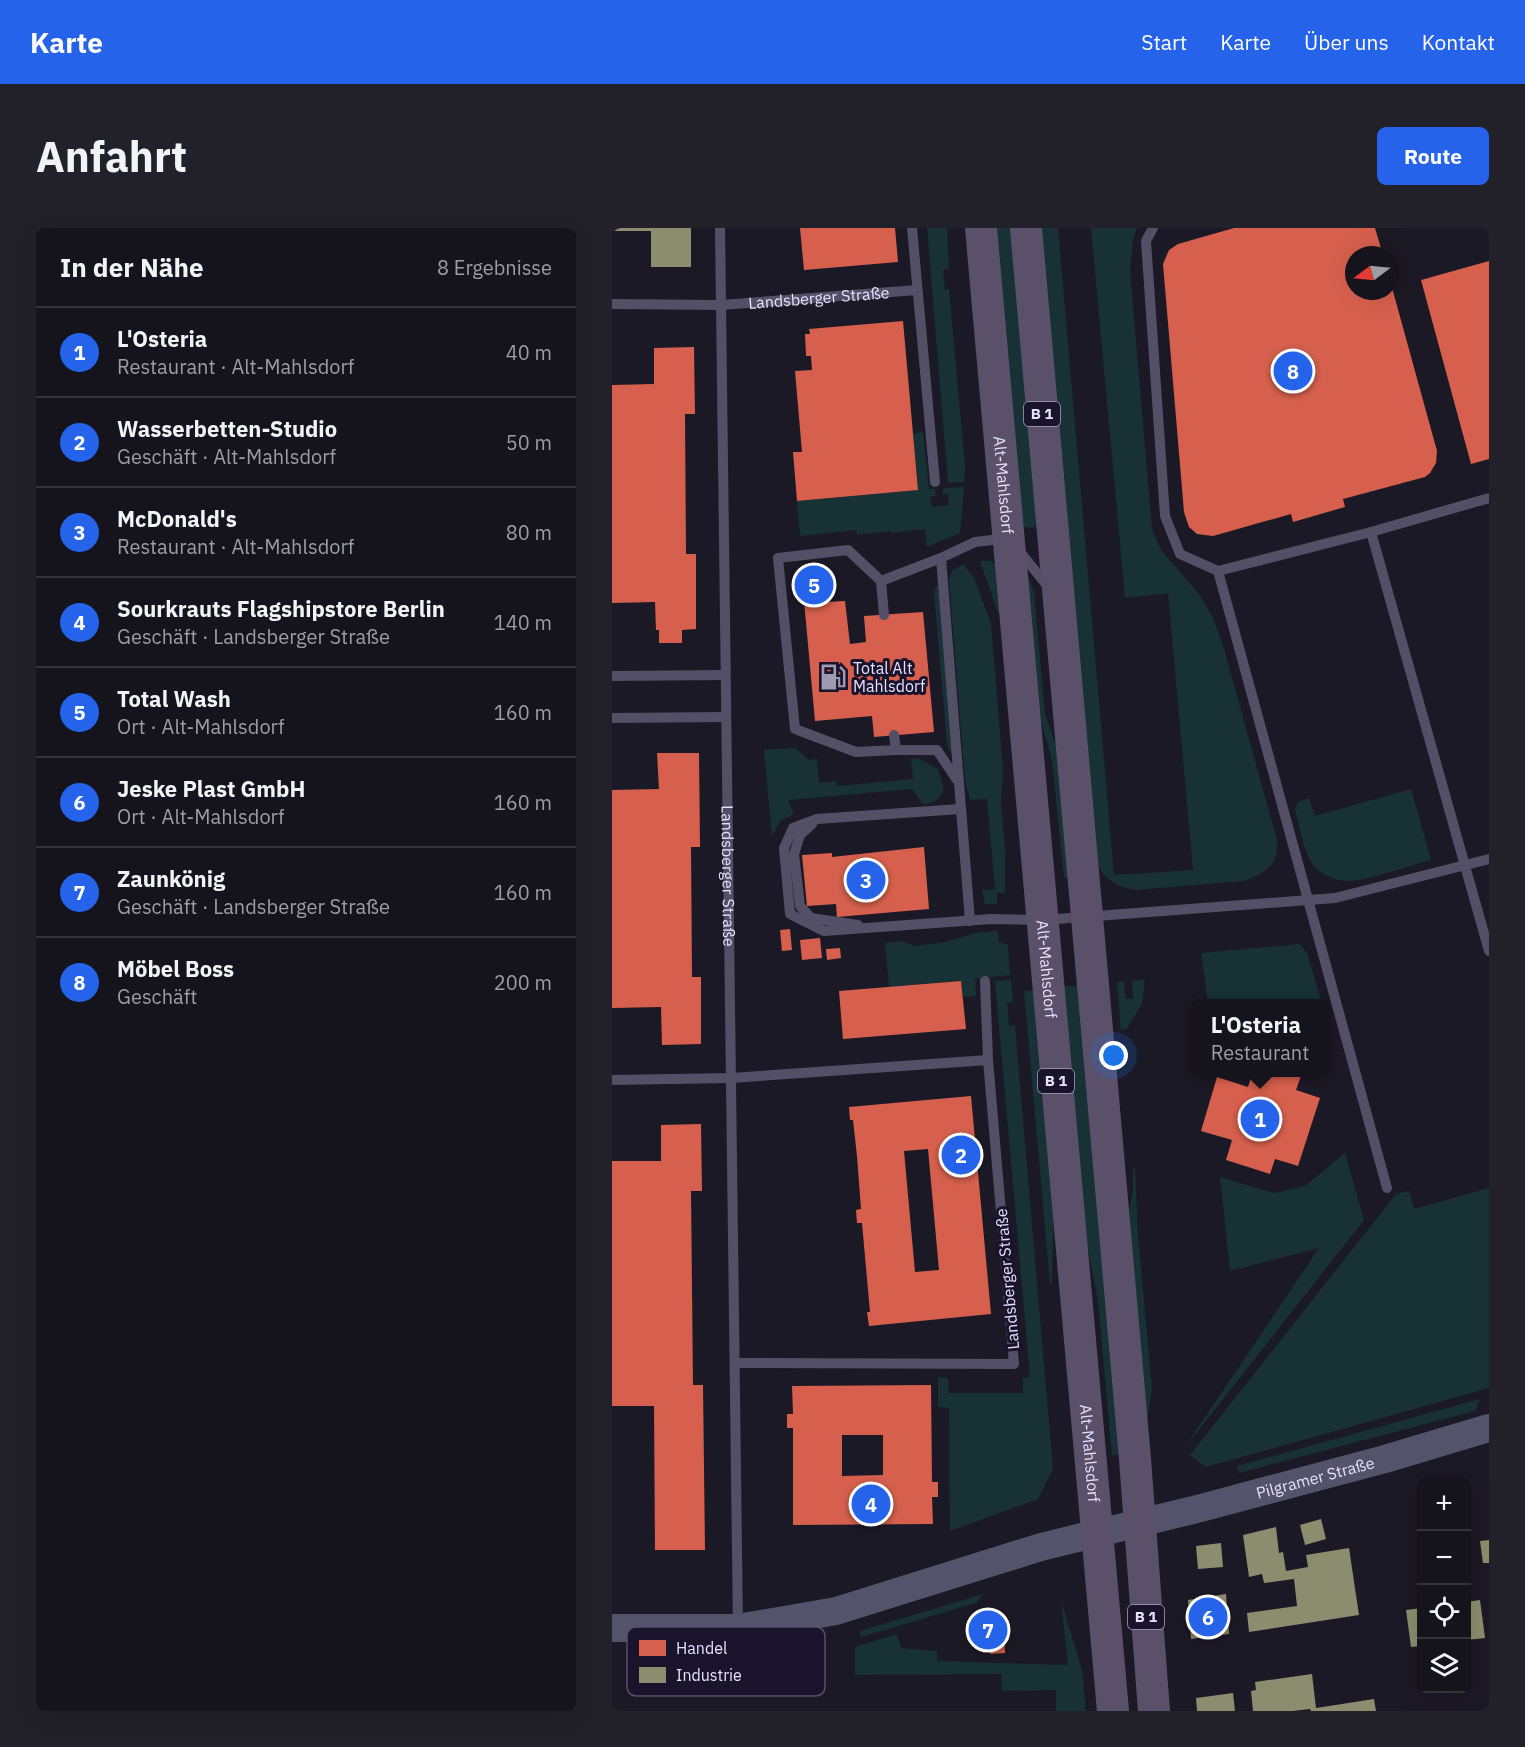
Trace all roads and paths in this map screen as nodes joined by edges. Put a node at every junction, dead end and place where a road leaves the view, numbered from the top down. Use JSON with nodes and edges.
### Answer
{"nodes":[{"id":1,"x":720,"y":228,"type":"edge"},
{"id":2,"x":912,"y":228,"type":"edge"},
{"id":3,"x":981,"y":228,"type":"edge"},
{"id":4,"x":1026,"y":228,"type":"edge"},
{"id":5,"x":1153,"y":228,"type":"edge"},
{"id":6,"x":917,"y":290,"type":"junction"},
{"id":7,"x":612,"y":304,"type":"edge"},
{"id":8,"x":721,"y":305,"type":"junction"},
{"id":9,"x":935,"y":482,"type":"dead end"},
{"id":10,"x":1489,"y":498,"type":"edge"},
{"id":11,"x":1371,"y":532,"type":"junction"},
{"id":12,"x":1009,"y":538,"type":"junction"},
{"id":13,"x":941,"y":558,"type":"junction"},
{"id":14,"x":1218,"y":571,"type":"junction"},
{"id":15,"x":881,"y":581,"type":"junction"},
{"id":16,"x":1059,"y":600,"type":"junction"},
{"id":17,"x":884,"y":615,"type":"dead end"},
{"id":18,"x":725,"y":675,"type":"junction"},
{"id":19,"x":612,"y":676,"type":"edge"},
{"id":20,"x":726,"y":717,"type":"junction"},
{"id":21,"x":612,"y":718,"type":"edge"},
{"id":22,"x":894,"y":735,"type":"dead end"},
{"id":23,"x":896,"y":750,"type":"junction"},
{"id":24,"x":958,"y":782,"type":"junction"},
{"id":25,"x":960,"y":809,"type":"junction"},
{"id":26,"x":1489,"y":859,"type":"edge"},
{"id":27,"x":1465,"y":866,"type":"junction"},
{"id":28,"x":1308,"y":899,"type":"junction"},
{"id":29,"x":1087,"y":917,"type":"junction"},
{"id":30,"x":970,"y":921,"type":"junction"},
{"id":31,"x":1042,"y":921,"type":"junction"},
{"id":32,"x":1489,"y":951,"type":"edge"},
{"id":33,"x":985,"y":981,"type":"dead end"},
{"id":34,"x":988,"y":1060,"type":"junction"},
{"id":35,"x":731,"y":1078,"type":"junction"},
{"id":36,"x":612,"y":1080,"type":"edge"},
{"id":37,"x":1387,"y":1188,"type":"dead end"},
{"id":38,"x":735,"y":1363,"type":"junction"},
{"id":39,"x":1489,"y":1428,"type":"edge"},
{"id":40,"x":1139,"y":1523,"type":"junction"},
{"id":41,"x":1097,"y":1534,"type":"junction"},
{"id":42,"x":738,"y":1627,"type":"edge"},
{"id":43,"x":744,"y":1627,"type":"edge"},
{"id":44,"x":1113,"y":1711,"type":"edge"},
{"id":45,"x":1154,"y":1711,"type":"edge"}],
"edges":[{"from":1,"to":8,"type":"lane","name":"Landsberger Straße"},
{"from":2,"to":6,"type":"lane"},
{"from":3,"to":12,"type":"main road","name":"Alt-Mahlsdorf","number":"B 1"},
{"from":4,"to":16,"type":"main road","number":"B 1"},
{"from":5,"to":14,"type":"lane"},
{"from":6,"to":8,"type":"lane","name":"Landsberger Straße"},
{"from":6,"to":9,"type":"lane"},
{"from":7,"to":8,"type":"lane","name":"Landsberger Straße"},
{"from":8,"to":18,"type":"lane","name":"Landsberger Straße"},
{"from":10,"to":11,"type":"lane"},
{"from":11,"to":14,"type":"lane"},
{"from":11,"to":27,"type":"lane"},
{"from":12,"to":13,"type":"lane"},
{"from":12,"to":16,"type":"lane"},
{"from":12,"to":31,"type":"main road","name":"Alt-Mahlsdorf","number":"B 1"},
{"from":13,"to":15,"type":"lane"},
{"from":13,"to":24,"type":"lane"},
{"from":14,"to":28,"type":"lane"},
{"from":15,"to":17,"type":"lane"},
{"from":15,"to":23,"type":"lane"},
{"from":16,"to":29,"type":"main road","number":"B 1"},
{"from":18,"to":19,"type":"lane"},
{"from":18,"to":20,"type":"lane","name":"Landsberger Straße"},
{"from":20,"to":21,"type":"lane"},
{"from":20,"to":35,"type":"lane","name":"Landsberger Straße"},
{"from":22,"to":23,"type":"lane"},
{"from":23,"to":24,"type":"lane"},
{"from":24,"to":25,"type":"lane"},
{"from":25,"to":30,"type":"lane"},
{"from":25,"to":30,"type":"lane"},
{"from":26,"to":27,"type":"lane"},
{"from":27,"to":28,"type":"lane"},
{"from":27,"to":32,"type":"lane"},
{"from":28,"to":29,"type":"lane"},
{"from":28,"to":37,"type":"lane"},
{"from":29,"to":31,"type":"lane"},
{"from":29,"to":40,"type":"main road","number":"B 1"},
{"from":30,"to":31,"type":"lane"},
{"from":31,"to":41,"type":"main road","name":"Alt-Mahlsdorf","number":"B 1"},
{"from":33,"to":34,"type":"lane","name":"Landsberger Straße"},
{"from":34,"to":35,"type":"lane"},
{"from":34,"to":38,"type":"lane","name":"Landsberger Straße"},
{"from":35,"to":36,"type":"lane"},
{"from":35,"to":38,"type":"lane","name":"Landsberger Straße"},
{"from":38,"to":42,"type":"lane","name":"Landsberger Straße"},
{"from":39,"to":40,"type":"street","name":"Pilgramer Straße"},
{"from":40,"to":41,"type":"street"},
{"from":40,"to":45,"type":"main road","number":"B 1"},
{"from":41,"to":43,"type":"street"},
{"from":41,"to":44,"type":"main road","name":"Alt-Mahlsdorf","number":"B 1"}]}
